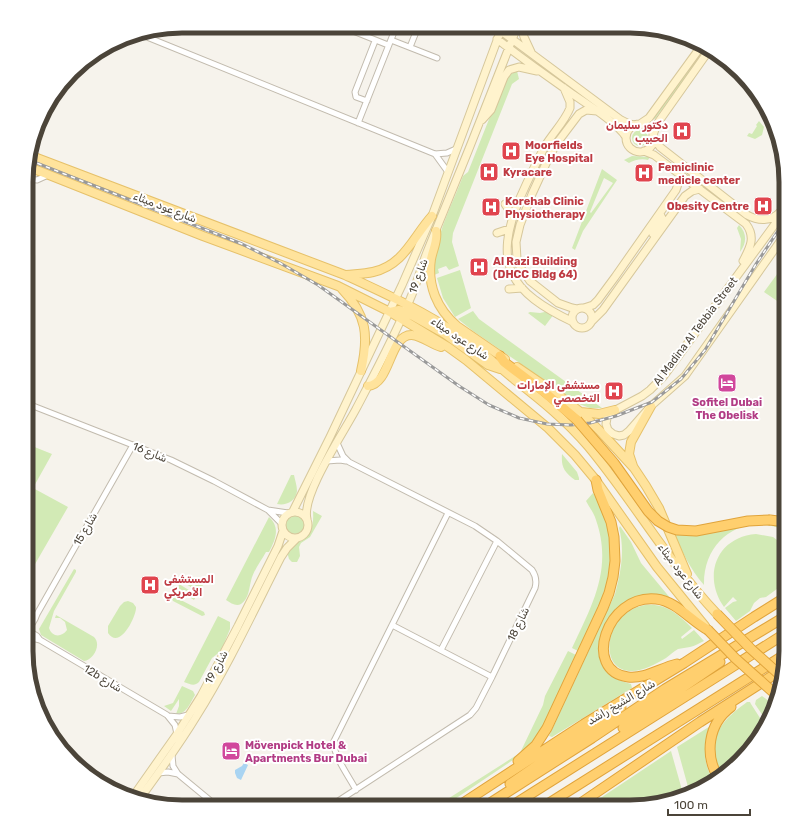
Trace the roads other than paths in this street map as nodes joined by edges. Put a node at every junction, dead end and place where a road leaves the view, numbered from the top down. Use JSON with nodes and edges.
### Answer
{"nodes":[{"id":1,"x":357,"y":33,"type":"edge"},
{"id":2,"x":394,"y":33,"type":"edge"},
{"id":3,"x":416,"y":33,"type":"edge"},
{"id":4,"x":499,"y":33,"type":"edge"},
{"id":5,"x":505,"y":33,"type":"edge"},
{"id":6,"x":514,"y":33,"type":"edge"},
{"id":7,"x":523,"y":33,"type":"edge"},
{"id":8,"x":147,"y":37,"type":"edge"},
{"id":9,"x":497,"y":39,"type":"junction"},
{"id":10,"x":512,"y":39,"type":"junction"},
{"id":11,"x":391,"y":40,"type":"junction"},
{"id":12,"x":375,"y":41,"type":"junction"},
{"id":13,"x":388,"y":46,"type":"junction"},
{"id":14,"x":410,"y":47,"type":"junction"},
{"id":15,"x":509,"y":48,"type":"junction"},
{"id":16,"x":699,"y":50,"type":"edge"},
{"id":17,"x":706,"y":54,"type":"edge"},
{"id":18,"x":534,"y":55,"type":"junction"},
{"id":19,"x":437,"y":58,"type":"dead end"},
{"id":20,"x":542,"y":73,"type":"junction"},
{"id":21,"x":564,"y":88,"type":"junction"},
{"id":22,"x":367,"y":101,"type":"junction"},
{"id":23,"x":597,"y":111,"type":"junction"},
{"id":24,"x":480,"y":121,"type":"junction"},
{"id":25,"x":358,"y":122,"type":"junction"},
{"id":26,"x":638,"y":125,"type":"junction"},
{"id":27,"x":653,"y":136,"type":"junction"},
{"id":28,"x":626,"y":137,"type":"junction"},
{"id":29,"x":456,"y":149,"type":"junction"},
{"id":30,"x":644,"y":151,"type":"junction"},
{"id":31,"x":435,"y":154,"type":"junction"},
{"id":32,"x":35,"y":157,"type":"edge"},
{"id":33,"x":538,"y":160,"type":"junction"},
{"id":34,"x":33,"y":169,"type":"edge"},
{"id":35,"x":448,"y":172,"type":"junction"},
{"id":36,"x":48,"y":175,"type":"junction"},
{"id":37,"x":681,"y":175,"type":"junction"},
{"id":38,"x":33,"y":180,"type":"edge"},
{"id":39,"x":700,"y":189,"type":"junction"},
{"id":40,"x":532,"y":194,"type":"junction"},
{"id":41,"x":505,"y":204,"type":"dead end"},
{"id":42,"x":779,"y":212,"type":"edge"},
{"id":43,"x":432,"y":216,"type":"junction"},
{"id":44,"x":513,"y":216,"type":"junction"},
{"id":45,"x":658,"y":216,"type":"junction"},
{"id":46,"x":779,"y":217,"type":"edge"},
{"id":47,"x":509,"y":229,"type":"junction"},
{"id":48,"x":436,"y":231,"type":"junction"},
{"id":49,"x":497,"y":233,"type":"dead end"},
{"id":50,"x":653,"y":240,"type":"junction"},
{"id":51,"x":779,"y":244,"type":"edge"},
{"id":52,"x":344,"y":275,"type":"junction"},
{"id":53,"x":735,"y":279,"type":"junction"},
{"id":54,"x":338,"y":286,"type":"junction"},
{"id":55,"x":522,"y":288,"type":"junction"},
{"id":56,"x":509,"y":289,"type":"dead end"},
{"id":57,"x":396,"y":299,"type":"junction"},
{"id":58,"x":581,"y":308,"type":"junction"},
{"id":59,"x":390,"y":312,"type":"junction"},
{"id":60,"x":404,"y":312,"type":"junction"},
{"id":61,"x":592,"y":321,"type":"junction"},
{"id":62,"x":573,"y":322,"type":"junction"},
{"id":63,"x":448,"y":346,"type":"junction"},
{"id":64,"x":500,"y":356,"type":"joint"},
{"id":65,"x":361,"y":371,"type":"junction"},
{"id":66,"x":368,"y":386,"type":"junction"},
{"id":67,"x":33,"y":406,"type":"edge"},
{"id":68,"x":651,"y":406,"type":"junction"},
{"id":69,"x":615,"y":410,"type":"junction"},
{"id":70,"x":578,"y":416,"type":"junction"},
{"id":71,"x":337,"y":443,"type":"junction"},
{"id":72,"x":133,"y":445,"type":"junction"},
{"id":73,"x":327,"y":461,"type":"junction"},
{"id":74,"x":349,"y":462,"type":"junction"},
{"id":75,"x":634,"y":468,"type":"junction"},
{"id":76,"x":596,"y":480,"type":"junction"},
{"id":77,"x":268,"y":510,"type":"junction"},
{"id":78,"x":290,"y":512,"type":"junction"},
{"id":79,"x":448,"y":513,"type":"junction"},
{"id":80,"x":307,"y":518,"type":"junction"},
{"id":81,"x":779,"y":521,"type":"edge"},
{"id":82,"x":282,"y":527,"type":"junction"},
{"id":83,"x":297,"y":538,"type":"junction"},
{"id":84,"x":497,"y":541,"type":"junction"},
{"id":85,"x":696,"y":591,"type":"junction"},
{"id":86,"x":779,"y":601,"type":"edge"},
{"id":87,"x":717,"y":614,"type":"joint"},
{"id":88,"x":33,"y":616,"type":"edge"},
{"id":89,"x":779,"y":621,"type":"edge"},
{"id":90,"x":779,"y":623,"type":"edge"},
{"id":91,"x":392,"y":625,"type":"junction"},
{"id":92,"x":708,"y":630,"type":"junction"},
{"id":93,"x":33,"y":636,"type":"edge"},
{"id":94,"x":779,"y":637,"type":"edge"},
{"id":95,"x":441,"y":650,"type":"junction"},
{"id":96,"x":779,"y":658,"type":"edge"},
{"id":97,"x":684,"y":663,"type":"junction"},
{"id":98,"x":777,"y":673,"type":"edge"},
{"id":99,"x":777,"y":673,"type":"edge"},
{"id":100,"x":492,"y":677,"type":"junction"},
{"id":101,"x":760,"y":684,"type":"junction"},
{"id":102,"x":773,"y":693,"type":"edge"},
{"id":103,"x":633,"y":694,"type":"junction"},
{"id":104,"x":167,"y":715,"type":"junction"},
{"id":105,"x":188,"y":715,"type":"junction"},
{"id":106,"x":177,"y":734,"type":"junction"},
{"id":107,"x":172,"y":755,"type":"junction"},
{"id":108,"x":584,"y":760,"type":"junction"},
{"id":109,"x":158,"y":773,"type":"junction"},
{"id":110,"x":716,"y":773,"type":"edge"},
{"id":111,"x":178,"y":774,"type":"junction"},
{"id":112,"x":356,"y":790,"type":"junction"},
{"id":113,"x":136,"y":793,"type":"edge"},
{"id":114,"x":143,"y":795,"type":"edge"},
{"id":115,"x":472,"y":797,"type":"junction"},
{"id":116,"x":210,"y":800,"type":"edge"},
{"id":117,"x":340,"y":800,"type":"edge"},
{"id":118,"x":468,"y":800,"type":"edge"},
{"id":119,"x":487,"y":800,"type":"edge"},
{"id":120,"x":495,"y":800,"type":"edge"},
{"id":121,"x":521,"y":800,"type":"edge"},
{"id":122,"x":554,"y":800,"type":"edge"},
{"id":123,"x":585,"y":800,"type":"edge"}],
"edges":[{"from":1,"to":12,"type":"street"},
{"from":2,"to":11,"type":"street"},
{"from":3,"to":14,"type":"street"},
{"from":4,"to":9,"type":"street","name":"شارع 19"},
{"from":5,"to":10,"type":"street"},
{"from":6,"to":10,"type":"street","name":"شارع 19"},
{"from":7,"to":18,"type":"street"},
{"from":8,"to":25,"type":"street"},
{"from":9,"to":15,"type":"street"},
{"from":9,"to":29,"type":"street","name":"شارع 19"},
{"from":10,"to":15,"type":"street","name":"شارع 19"},
{"from":10,"to":18,"type":"street"},
{"from":11,"to":13,"type":"street"},
{"from":11,"to":14,"type":"street"},
{"from":12,"to":13,"type":"street"},
{"from":12,"to":22,"type":"street"},
{"from":13,"to":22,"type":"street"},
{"from":14,"to":19,"type":"street"},
{"from":15,"to":20,"type":"street"},
{"from":15,"to":24,"type":"street","name":"شارع 19"},
{"from":16,"to":26,"type":"street"},
{"from":17,"to":27,"type":"street"},
{"from":18,"to":26,"type":"street"},
{"from":20,"to":21,"type":"street"},
{"from":20,"to":24,"type":"street"},
{"from":21,"to":23,"type":"street"},
{"from":21,"to":33,"type":"street"},
{"from":22,"to":25,"type":"street"},
{"from":23,"to":28,"type":"street"},
{"from":23,"to":40,"type":"street"},
{"from":24,"to":48,"type":"street","name":"شارع 19"},
{"from":25,"to":31,"type":"street"},
{"from":26,"to":27,"type":"street"},
{"from":26,"to":28,"type":"street"},
{"from":27,"to":30,"type":"street"},
{"from":27,"to":42,"type":"street"},
{"from":28,"to":30,"type":"street"},
{"from":29,"to":31,"type":"street"},
{"from":29,"to":35,"type":"street","name":"شارع 19"},
{"from":30,"to":37,"type":"street"},
{"from":31,"to":35,"type":"street"},
{"from":32,"to":52,"type":"main road","name":"شارع عود ميثاء"},
{"from":33,"to":40,"type":"street"},
{"from":33,"to":44,"type":"street"},
{"from":34,"to":36,"type":"main road","name":"شارع عود ميثاء"},
{"from":35,"to":43,"type":"street","name":"شارع 19"},
{"from":36,"to":38,"type":"street"},
{"from":36,"to":54,"type":"main road","name":"شارع عود ميثاء"},
{"from":37,"to":39,"type":"street"},
{"from":37,"to":45,"type":"street"},
{"from":39,"to":50,"type":"street"},
{"from":39,"to":53,"type":"street"},
{"from":40,"to":58,"type":"street"},
{"from":41,"to":44,"type":"street"},
{"from":43,"to":52,"type":"main road"},
{"from":43,"to":57,"type":"street","name":"شارع 19"},
{"from":44,"to":47,"type":"street"},
{"from":45,"to":50,"type":"street"},
{"from":45,"to":58,"type":"street"},
{"from":46,"to":53,"type":"street","name":"Al Madina Al Tebbia Street"},
{"from":47,"to":49,"type":"street"},
{"from":47,"to":55,"type":"street"},
{"from":48,"to":60,"type":"street","name":"شارع 19"},
{"from":48,"to":64,"type":"main road"},
{"from":50,"to":61,"type":"street"},
{"from":51,"to":68,"type":"street","name":"Al Madina Al Tebbia Street"},
{"from":52,"to":57,"type":"main road","name":"شارع عود ميثاء"},
{"from":53,"to":69,"type":"street","name":"Al Madina Al Tebbia Street"},
{"from":54,"to":59,"type":"main road","name":"شارع عود ميثاء"},
{"from":54,"to":65,"type":"main road"},
{"from":55,"to":56,"type":"street"},
{"from":55,"to":62,"type":"street"},
{"from":57,"to":59,"type":"street","name":"شارع 19"},
{"from":57,"to":60,"type":"main road","name":"شارع عود ميثاء"},
{"from":58,"to":61,"type":"street"},
{"from":58,"to":62,"type":"street"},
{"from":59,"to":60,"type":"main road","name":"شارع عود ميثاء"},
{"from":59,"to":65,"type":"street","name":"شارع 19"},
{"from":60,"to":63,"type":"main road","name":"شارع عود ميثاء"},
{"from":60,"to":66,"type":"street","name":"شارع 19"},
{"from":60,"to":85,"type":"main road","name":"شارع عود ميثاء"},
{"from":61,"to":62,"type":"street"},
{"from":63,"to":66,"type":"main road"},
{"from":63,"to":76,"type":"main road","name":"شارع عود ميثاء"},
{"from":64,"to":70,"type":"highway"},
{"from":65,"to":78,"type":"street","name":"شارع 19"},
{"from":66,"to":71,"type":"street","name":"شارع 19"},
{"from":67,"to":72,"type":"street","name":"شارع 16"},
{"from":68,"to":69,"type":"street","name":"Al Madina Al Tebbia Street"},
{"from":68,"to":75,"type":"main road"},
{"from":69,"to":70,"type":"main road"},
{"from":70,"to":75,"type":"main road"},
{"from":70,"to":81,"type":"highway","bridge":true},
{"from":71,"to":73,"type":"street","name":"شارع 19"},
{"from":71,"to":74,"type":"street","name":"شارع 18"},
{"from":72,"to":77,"type":"street","name":"شارع 16"},
{"from":72,"to":88,"type":"street","name":"شارع 15"},
{"from":73,"to":74,"type":"street","name":"شارع 18"},
{"from":73,"to":80,"type":"street","name":"شارع 19"},
{"from":74,"to":79,"type":"street","name":"شارع 18"},
{"from":75,"to":85,"type":"main road"},
{"from":76,"to":92,"type":"main road","name":"شارع عود ميثاء"},
{"from":76,"to":115,"type":"highway"},
{"from":77,"to":78,"type":"street","name":"شارع 16"},
{"from":77,"to":82,"type":"street","name":"شارع 16"},
{"from":78,"to":80,"type":"street"},
{"from":78,"to":82,"type":"street"},
{"from":79,"to":84,"type":"street","name":"شارع 18"},
{"from":79,"to":91,"type":"street"},
{"from":80,"to":83,"type":"street"},
{"from":82,"to":83,"type":"street"},
{"from":82,"to":105,"type":"street","name":"شارع 19"},
{"from":83,"to":107,"type":"street","name":"شارع 19"},
{"from":84,"to":95,"type":"street"},
{"from":84,"to":100,"type":"street","name":"شارع 18"},
{"from":85,"to":87,"type":"main road","name":"شارع عود ميثاء"},
{"from":86,"to":97,"type":"highway","name":"شارع الشيخ راشد"},
{"from":87,"to":98,"type":"highway","name":"شارع عود ميثاء","bridge":true},
{"from":89,"to":120,"type":"highway"},
{"from":90,"to":108,"type":"highway"},
{"from":91,"to":95,"type":"street"},
{"from":91,"to":112,"type":"street"},
{"from":92,"to":97,"type":"highway"},
{"from":92,"to":102,"type":"highway","name":"شارع عود ميثاء","bridge":true},
{"from":93,"to":104,"type":"street","name":"12b شارع"},
{"from":94,"to":108,"type":"highway"},
{"from":95,"to":100,"type":"street"},
{"from":96,"to":122,"type":"highway"},
{"from":97,"to":103,"type":"highway","name":"شارع الشيخ راشد"},
{"from":99,"to":101,"type":"highway"},
{"from":100,"to":112,"type":"street","name":"شارع 18"},
{"from":101,"to":110,"type":"highway"},
{"from":101,"to":123,"type":"highway"},
{"from":103,"to":115,"type":"highway","name":"شارع الشيخ راشد"},
{"from":103,"to":119,"type":"highway"},
{"from":104,"to":105,"type":"street","name":"12b شارع"},
{"from":104,"to":106,"type":"street","name":"12b شارع"},
{"from":105,"to":106,"type":"street","name":"شارع 19"},
{"from":106,"to":113,"type":"street","name":"شارع 19"},
{"from":107,"to":109,"type":"street","name":"شارع 19"},
{"from":107,"to":111,"type":"street"},
{"from":108,"to":121,"type":"highway"},
{"from":109,"to":111,"type":"street"},
{"from":109,"to":114,"type":"street","name":"شارع 19"},
{"from":111,"to":116,"type":"street"},
{"from":112,"to":117,"type":"street","name":"شارع 18"},
{"from":115,"to":118,"type":"highway","name":"شارع الشيخ راشد"}]}
